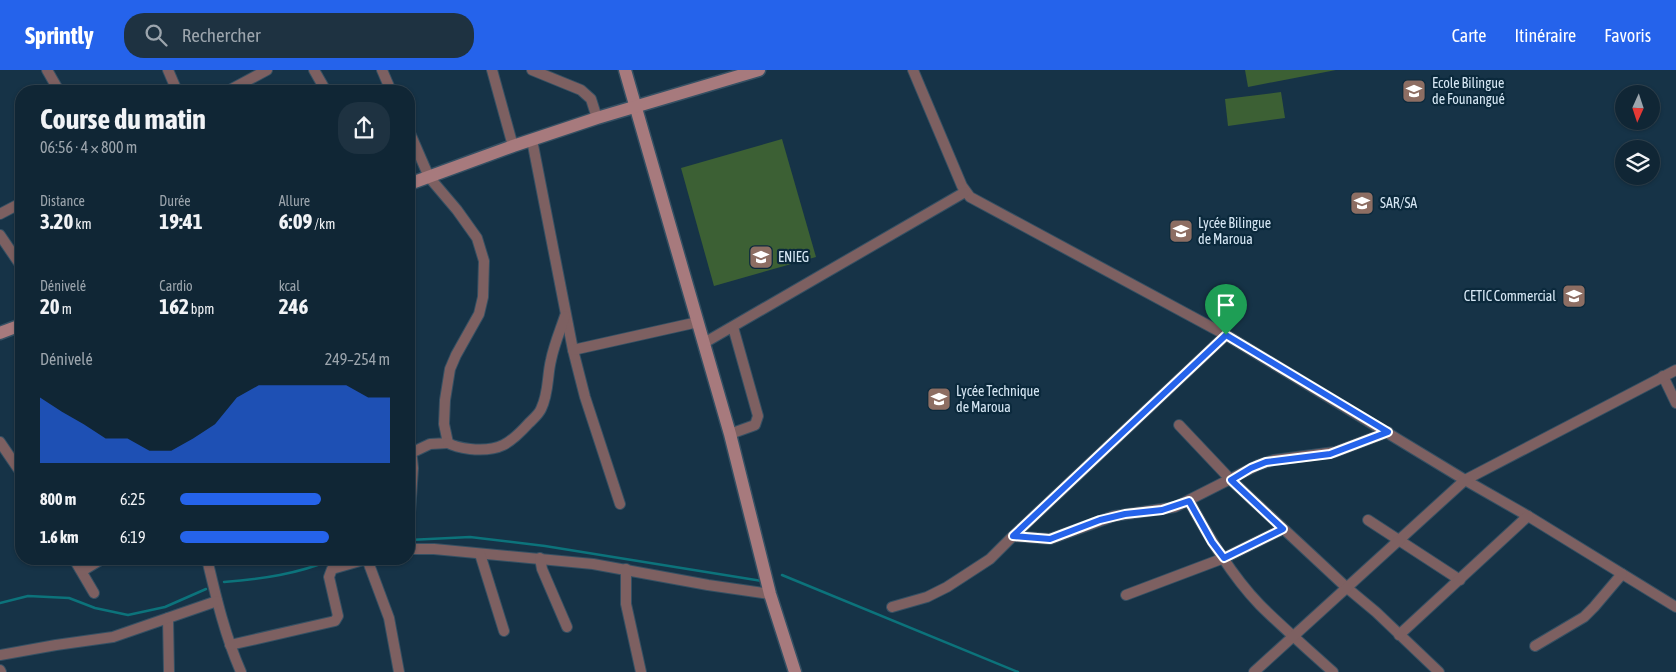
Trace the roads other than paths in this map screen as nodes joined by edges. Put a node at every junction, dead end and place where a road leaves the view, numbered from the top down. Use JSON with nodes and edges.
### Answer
{"nodes":[{"id":1,"x":47,"y":70,"type":"edge"},
{"id":2,"x":168,"y":70,"type":"edge"},
{"id":3,"x":266,"y":70,"type":"edge"},
{"id":4,"x":314,"y":70,"type":"edge"},
{"id":5,"x":382,"y":70,"type":"edge"},
{"id":6,"x":492,"y":70,"type":"edge"},
{"id":7,"x":532,"y":70,"type":"edge"},
{"id":8,"x":625,"y":70,"type":"edge"},
{"id":9,"x":913,"y":70,"type":"edge"},
{"id":10,"x":752,"y":71,"type":"edge"},
{"id":11,"x":56,"y":85,"type":"edge"},
{"id":12,"x":174,"y":85,"type":"edge"},
{"id":13,"x":239,"y":85,"type":"edge"},
{"id":14,"x":323,"y":85,"type":"edge"},
{"id":15,"x":388,"y":85,"type":"edge"},
{"id":16,"x":636,"y":106,"type":"junction"},
{"id":17,"x":597,"y":118,"type":"junction"},
{"id":18,"x":532,"y":140,"type":"junction"},
{"id":19,"x":415,"y":145,"type":"edge"},
{"id":20,"x":513,"y":146,"type":"junction"},
{"id":21,"x":429,"y":177,"type":"junction"},
{"id":22,"x":415,"y":182,"type":"edge"},
{"id":23,"x":965,"y":192,"type":"junction"},
{"id":24,"x":15,"y":205,"type":"edge"},
{"id":25,"x":0,"y":214,"type":"edge"},
{"id":26,"x":0,"y":235,"type":"edge"},
{"id":27,"x":15,"y":257,"type":"edge"},
{"id":28,"x":566,"y":314,"type":"junction"},
{"id":29,"x":698,"y":322,"type":"junction"},
{"id":30,"x":15,"y":326,"type":"edge"},
{"id":31,"x":732,"y":327,"type":"junction"},
{"id":32,"x":0,"y":332,"type":"edge"},
{"id":33,"x":1226,"y":335,"type":"junction"},
{"id":34,"x":704,"y":343,"type":"junction"},
{"id":35,"x":572,"y":350,"type":"junction"},
{"id":36,"x":1676,"y":370,"type":"edge"},
{"id":37,"x":1663,"y":376,"type":"junction"},
{"id":38,"x":1676,"y":403,"type":"edge"},
{"id":39,"x":1179,"y":425,"type":"dead end"},
{"id":40,"x":1388,"y":432,"type":"junction"},
{"id":41,"x":730,"y":434,"type":"junction"},
{"id":42,"x":0,"y":442,"type":"edge"},
{"id":43,"x":448,"y":443,"type":"junction"},
{"id":44,"x":415,"y":448,"type":"edge"},
{"id":45,"x":15,"y":464,"type":"edge"},
{"id":46,"x":1231,"y":480,"type":"junction"},
{"id":47,"x":1465,"y":480,"type":"junction"},
{"id":48,"x":1189,"y":501,"type":"junction"},
{"id":49,"x":620,"y":504,"type":"dead end"},
{"id":50,"x":1528,"y":516,"type":"junction"},
{"id":51,"x":1368,"y":520,"type":"dead end"},
{"id":52,"x":1283,"y":529,"type":"junction"},
{"id":53,"x":1013,"y":536,"type":"junction"},
{"id":54,"x":1399,"y":540,"type":"junction"},
{"id":55,"x":415,"y":550,"type":"edge"},
{"id":56,"x":480,"y":554,"type":"junction"},
{"id":57,"x":540,"y":558,"type":"junction"},
{"id":58,"x":1224,"y":558,"type":"junction"},
{"id":59,"x":78,"y":565,"type":"edge"},
{"id":60,"x":92,"y":565,"type":"edge"},
{"id":61,"x":208,"y":565,"type":"edge"},
{"id":62,"x":346,"y":565,"type":"edge"},
{"id":63,"x":369,"y":565,"type":"edge"},
{"id":64,"x":626,"y":569,"type":"junction"},
{"id":65,"x":82,"y":571,"type":"junction"},
{"id":66,"x":1622,"y":574,"type":"junction"},
{"id":67,"x":1460,"y":580,"type":"junction"},
{"id":68,"x":1346,"y":588,"type":"junction"},
{"id":69,"x":94,"y":592,"type":"dead end"},
{"id":70,"x":770,"y":594,"type":"junction"},
{"id":71,"x":1126,"y":595,"type":"dead end"},
{"id":72,"x":217,"y":601,"type":"junction"},
{"id":73,"x":892,"y":607,"type":"dead end"},
{"id":74,"x":1676,"y":607,"type":"edge"},
{"id":75,"x":168,"y":618,"type":"junction"},
{"id":76,"x":567,"y":627,"type":"dead end"},
{"id":77,"x":504,"y":631,"type":"dead end"},
{"id":78,"x":1398,"y":635,"type":"junction"},
{"id":79,"x":1294,"y":636,"type":"junction"},
{"id":80,"x":230,"y":645,"type":"junction"},
{"id":81,"x":1535,"y":646,"type":"dead end"},
{"id":82,"x":0,"y":655,"type":"edge"},
{"id":83,"x":169,"y":672,"type":"edge"},
{"id":84,"x":241,"y":672,"type":"edge"},
{"id":85,"x":399,"y":672,"type":"edge"},
{"id":86,"x":641,"y":672,"type":"edge"},
{"id":87,"x":796,"y":672,"type":"edge"},
{"id":88,"x":1254,"y":672,"type":"edge"},
{"id":89,"x":1333,"y":672,"type":"edge"},
{"id":90,"x":1438,"y":672,"type":"edge"}],
"edges":[{"from":1,"to":11,"type":"street"},
{"from":2,"to":12,"type":"street"},
{"from":3,"to":13,"type":"street"},
{"from":4,"to":14,"type":"street"},
{"from":5,"to":15,"type":"street"},
{"from":6,"to":20,"type":"street"},
{"from":7,"to":17,"type":"street"},
{"from":8,"to":16,"type":"street"},
{"from":9,"to":23,"type":"street"},
{"from":10,"to":16,"type":"street"},
{"from":16,"to":17,"type":"street"},
{"from":16,"to":29,"type":"street"},
{"from":17,"to":18,"type":"street"},
{"from":18,"to":20,"type":"street"},
{"from":18,"to":28,"type":"street"},
{"from":19,"to":21,"type":"street"},
{"from":20,"to":21,"type":"street"},
{"from":21,"to":22,"type":"street"},
{"from":21,"to":43,"type":"street"},
{"from":23,"to":31,"type":"street"},
{"from":23,"to":33,"type":"street"},
{"from":24,"to":25,"type":"street"},
{"from":26,"to":27,"type":"street"},
{"from":28,"to":35,"type":"street"},
{"from":28,"to":43,"type":"street"},
{"from":29,"to":34,"type":"street"},
{"from":29,"to":35,"type":"street"},
{"from":30,"to":32,"type":"street"},
{"from":31,"to":34,"type":"street"},
{"from":31,"to":41,"type":"street"},
{"from":33,"to":40,"type":"street"},
{"from":33,"to":53,"type":"street"},
{"from":34,"to":41,"type":"street"},
{"from":35,"to":49,"type":"street"},
{"from":36,"to":37,"type":"street"},
{"from":37,"to":38,"type":"street"},
{"from":37,"to":47,"type":"street"},
{"from":39,"to":46,"type":"street"},
{"from":40,"to":46,"type":"street"},
{"from":40,"to":47,"type":"street"},
{"from":41,"to":70,"type":"street"},
{"from":42,"to":45,"type":"street"},
{"from":43,"to":44,"type":"street"},
{"from":46,"to":48,"type":"street"},
{"from":46,"to":52,"type":"street"},
{"from":47,"to":50,"type":"street"},
{"from":47,"to":54,"type":"street"},
{"from":48,"to":53,"type":"street"},
{"from":48,"to":58,"type":"street"},
{"from":50,"to":66,"type":"street"},
{"from":50,"to":67,"type":"street"},
{"from":51,"to":54,"type":"street"},
{"from":52,"to":58,"type":"street"},
{"from":52,"to":68,"type":"street"},
{"from":53,"to":73,"type":"street"},
{"from":54,"to":67,"type":"street"},
{"from":54,"to":68,"type":"street"},
{"from":55,"to":56,"type":"street"},
{"from":56,"to":57,"type":"street"},
{"from":56,"to":77,"type":"street"},
{"from":57,"to":64,"type":"street"},
{"from":57,"to":76,"type":"street"},
{"from":58,"to":71,"type":"street"},
{"from":58,"to":79,"type":"street"},
{"from":59,"to":65,"type":"street"},
{"from":60,"to":65,"type":"street"},
{"from":61,"to":72,"type":"street"},
{"from":62,"to":80,"type":"street"},
{"from":63,"to":85,"type":"street"},
{"from":64,"to":70,"type":"street"},
{"from":64,"to":86,"type":"street"},
{"from":65,"to":69,"type":"street"},
{"from":66,"to":74,"type":"street"},
{"from":66,"to":81,"type":"street"},
{"from":67,"to":78,"type":"street"},
{"from":68,"to":78,"type":"street"},
{"from":68,"to":79,"type":"street"},
{"from":70,"to":87,"type":"street"},
{"from":72,"to":75,"type":"street"},
{"from":72,"to":80,"type":"street"},
{"from":75,"to":82,"type":"street"},
{"from":75,"to":83,"type":"street"},
{"from":78,"to":90,"type":"street"},
{"from":79,"to":88,"type":"street"},
{"from":79,"to":89,"type":"street"},
{"from":80,"to":84,"type":"street"}]}
